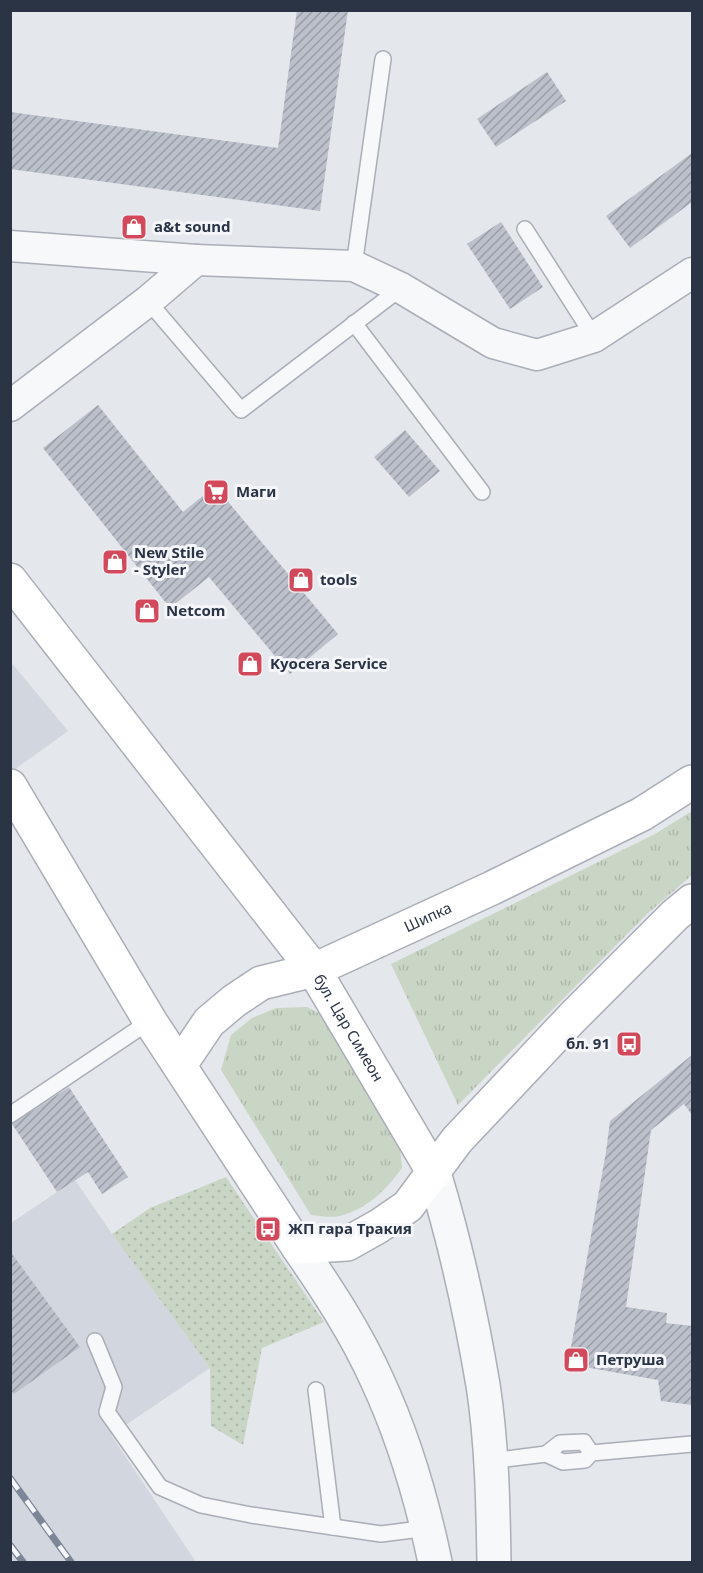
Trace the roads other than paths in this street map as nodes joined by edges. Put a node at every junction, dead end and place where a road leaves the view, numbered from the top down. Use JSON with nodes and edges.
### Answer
{"nodes":[{"id":1,"x":383,"y":59,"type":"dead end"},
{"id":2,"x":525,"y":229,"type":"dead end"},
{"id":3,"x":10,"y":246,"type":"edge"},
{"id":4,"x":196,"y":260,"type":"junction"},
{"id":5,"x":354,"y":266,"type":"junction"},
{"id":6,"x":693,"y":273,"type":"edge"},
{"id":7,"x":401,"y":288,"type":"junction"},
{"id":8,"x":148,"y":301,"type":"junction"},
{"id":9,"x":354,"y":323,"type":"junction"},
{"id":10,"x":594,"y":337,"type":"junction"},
{"id":11,"x":10,"y":406,"type":"edge"},
{"id":12,"x":482,"y":492,"type":"dead end"},
{"id":13,"x":10,"y":580,"type":"edge"},
{"id":14,"x":693,"y":783,"type":"edge"},
{"id":15,"x":10,"y":786,"type":"edge"},
{"id":16,"x":693,"y":901,"type":"edge"},
{"id":17,"x":314,"y":970,"type":"junction"},
{"id":18,"x":150,"y":1021,"type":"junction"},
{"id":19,"x":180,"y":1065,"type":"junction"},
{"id":20,"x":10,"y":1115,"type":"edge"},
{"id":21,"x":434,"y":1173,"type":"junction"},
{"id":22,"x":298,"y":1246,"type":"junction"},
{"id":23,"x":95,"y":1341,"type":"dead end"},
{"id":24,"x":316,"y":1390,"type":"dead end"},
{"id":25,"x":693,"y":1444,"type":"edge"},
{"id":26,"x":490,"y":1461,"type":"junction"},
{"id":27,"x":333,"y":1527,"type":"junction"},
{"id":28,"x":428,"y":1528,"type":"junction"},
{"id":29,"x":435,"y":1563,"type":"edge"},
{"id":30,"x":494,"y":1563,"type":"edge"}],
"edges":[{"from":1,"to":5,"type":"lane"},
{"from":2,"to":10,"type":"lane"},
{"from":3,"to":4,"type":"street"},
{"from":4,"to":5,"type":"street"},
{"from":4,"to":8,"type":"street"},
{"from":5,"to":7,"type":"street"},
{"from":6,"to":10,"type":"street"},
{"from":7,"to":9,"type":"lane"},
{"from":7,"to":10,"type":"street"},
{"from":8,"to":9,"type":"lane"},
{"from":8,"to":11,"type":"street"},
{"from":9,"to":12,"type":"lane"},
{"from":13,"to":17,"type":"main road","name":"бул. Цар Симеон"},
{"from":14,"to":17,"type":"main road","name":"Шипка"},
{"from":15,"to":18,"type":"main road"},
{"from":16,"to":21,"type":"main road"},
{"from":17,"to":19,"type":"main road","name":"Шипка"},
{"from":17,"to":21,"type":"main road","name":"бул. Цар Симеон"},
{"from":18,"to":19,"type":"main road"},
{"from":18,"to":20,"type":"lane"},
{"from":19,"to":22,"type":"main road"},
{"from":21,"to":22,"type":"main road"},
{"from":21,"to":26,"type":"street","name":"бул. Цар Симеон"},
{"from":22,"to":28,"type":"street"},
{"from":23,"to":27,"type":"lane"},
{"from":24,"to":27,"type":"lane"},
{"from":25,"to":26,"type":"lane"},
{"from":26,"to":30,"type":"street","name":"бул. Цар Симеон"},
{"from":27,"to":28,"type":"lane"},
{"from":28,"to":29,"type":"street"}]}
